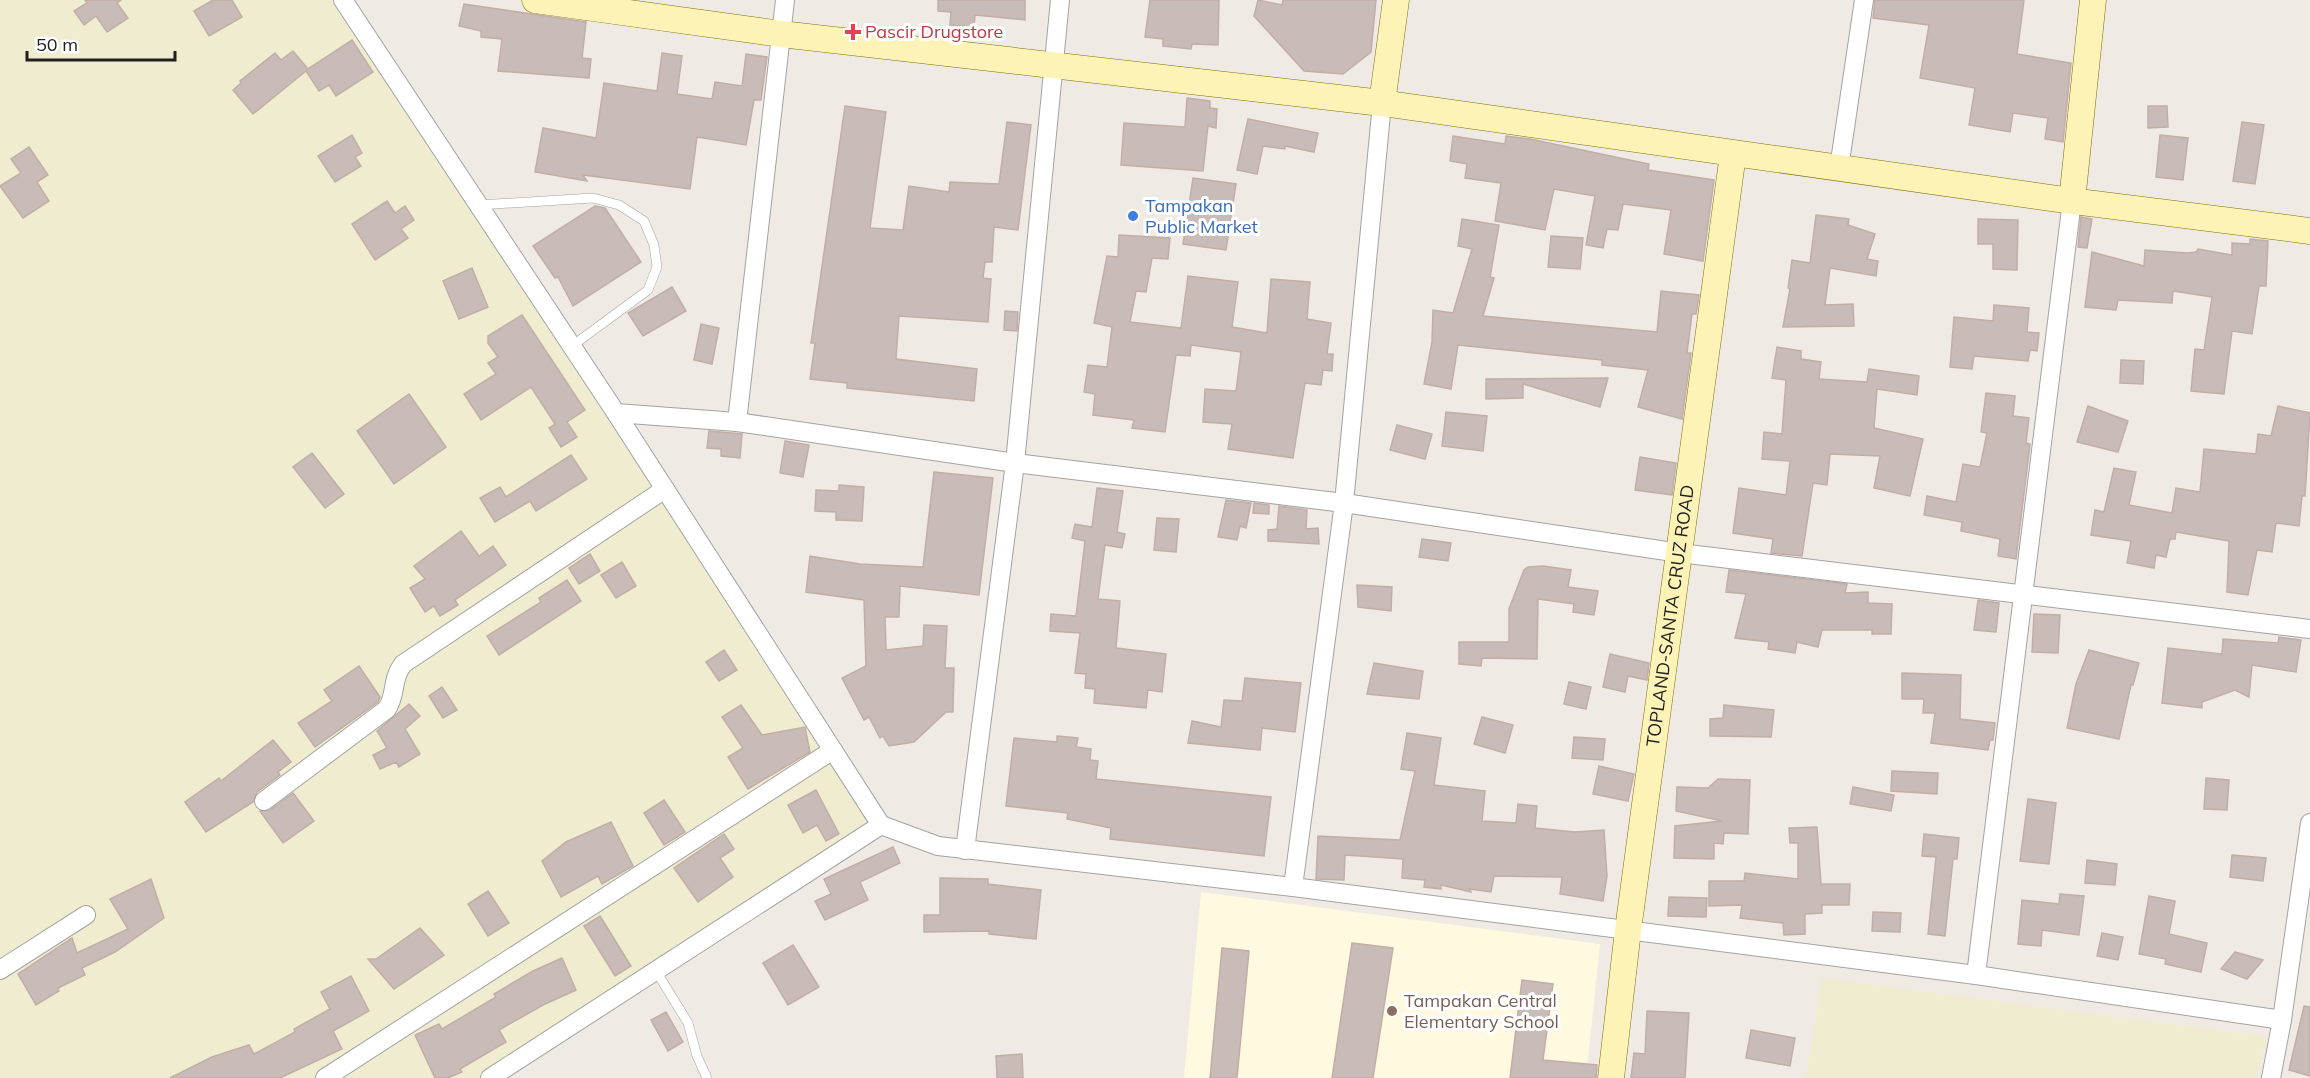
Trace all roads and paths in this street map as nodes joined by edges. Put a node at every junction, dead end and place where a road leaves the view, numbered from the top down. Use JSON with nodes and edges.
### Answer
{"nodes":[{"id":1,"x":343,"y":0,"type":"edge"},
{"id":2,"x":535,"y":0,"type":"edge"},
{"id":3,"x":785,"y":0,"type":"edge"},
{"id":4,"x":1060,"y":0,"type":"edge"},
{"id":5,"x":1396,"y":0,"type":"edge"},
{"id":6,"x":1864,"y":0,"type":"edge"},
{"id":7,"x":2093,"y":0,"type":"edge"},
{"id":8,"x":781,"y":34,"type":"junction"},
{"id":9,"x":1053,"y":66,"type":"junction"},
{"id":10,"x":1382,"y":103,"type":"junction"},
{"id":11,"x":1733,"y":154,"type":"junction"},
{"id":12,"x":1839,"y":168,"type":"junction"},
{"id":13,"x":2072,"y":201,"type":"junction"},
{"id":14,"x":479,"y":206,"type":"junction"},
{"id":15,"x":2310,"y":231,"type":"edge"},
{"id":16,"x":572,"y":346,"type":"junction"},
{"id":17,"x":616,"y":413,"type":"junction"},
{"id":18,"x":737,"y":422,"type":"junction"},
{"id":19,"x":1015,"y":464,"type":"junction"},
{"id":20,"x":665,"y":489,"type":"junction"},
{"id":21,"x":1344,"y":502,"type":"junction"},
{"id":22,"x":1680,"y":553,"type":"junction"},
{"id":23,"x":2024,"y":594,"type":"junction"},
{"id":24,"x":2310,"y":629,"type":"edge"},
{"id":25,"x":833,"y":750,"type":"junction"},
{"id":26,"x":264,"y":801,"type":"dead end"},
{"id":27,"x":2310,"y":823,"type":"edge"},
{"id":28,"x":881,"y":825,"type":"junction"},
{"id":29,"x":965,"y":850,"type":"junction"},
{"id":30,"x":1293,"y":887,"type":"junction"},
{"id":31,"x":86,"y":915,"type":"dead end"},
{"id":32,"x":1628,"y":930,"type":"junction"},
{"id":33,"x":0,"y":970,"type":"edge"},
{"id":34,"x":656,"y":971,"type":"junction"},
{"id":35,"x":1976,"y":975,"type":"junction"},
{"id":36,"x":2282,"y":1020,"type":"junction"},
{"id":37,"x":325,"y":1078,"type":"edge"},
{"id":38,"x":490,"y":1078,"type":"edge"},
{"id":39,"x":707,"y":1078,"type":"edge"},
{"id":40,"x":1611,"y":1078,"type":"edge"},
{"id":41,"x":2271,"y":1078,"type":"edge"}],
"edges":[{"from":1,"to":14,"type":"street"},
{"from":2,"to":8,"type":"main road"},
{"from":3,"to":8,"type":"street"},
{"from":4,"to":9,"type":"street"},
{"from":5,"to":10,"type":"main road"},
{"from":6,"to":12,"type":"street"},
{"from":7,"to":13,"type":"main road"},
{"from":8,"to":9,"type":"main road"},
{"from":8,"to":18,"type":"street"},
{"from":9,"to":10,"type":"main road"},
{"from":9,"to":19,"type":"street"},
{"from":10,"to":11,"type":"main road"},
{"from":10,"to":21,"type":"street"},
{"from":11,"to":12,"type":"main road"},
{"from":11,"to":22,"type":"main road","name":"TOPLAND-SANTA CRUZ ROAD"},
{"from":12,"to":13,"type":"main road"},
{"from":13,"to":15,"type":"main road"},
{"from":13,"to":23,"type":"street"},
{"from":14,"to":16,"type":"street"},
{"from":14,"to":16,"type":"lane"},
{"from":16,"to":17,"type":"street"},
{"from":17,"to":18,"type":"street"},
{"from":17,"to":20,"type":"street"},
{"from":18,"to":19,"type":"street"},
{"from":19,"to":21,"type":"street"},
{"from":19,"to":29,"type":"street"},
{"from":20,"to":25,"type":"street"},
{"from":20,"to":26,"type":"street"},
{"from":21,"to":22,"type":"street"},
{"from":21,"to":30,"type":"street"},
{"from":22,"to":23,"type":"street"},
{"from":22,"to":32,"type":"main road","name":"TOPLAND-SANTA CRUZ ROAD"},
{"from":23,"to":24,"type":"street"},
{"from":23,"to":35,"type":"street"},
{"from":25,"to":28,"type":"street"},
{"from":25,"to":37,"type":"street"},
{"from":27,"to":36,"type":"street"},
{"from":28,"to":29,"type":"street"},
{"from":28,"to":34,"type":"street"},
{"from":29,"to":30,"type":"street"},
{"from":30,"to":32,"type":"street"},
{"from":31,"to":33,"type":"street"},
{"from":32,"to":35,"type":"street"},
{"from":32,"to":40,"type":"main road","name":"TOPLAND-SANTA CRUZ ROAD"},
{"from":34,"to":38,"type":"street"},
{"from":34,"to":39,"type":"lane"},
{"from":35,"to":36,"type":"street"},
{"from":36,"to":41,"type":"street"}]}
